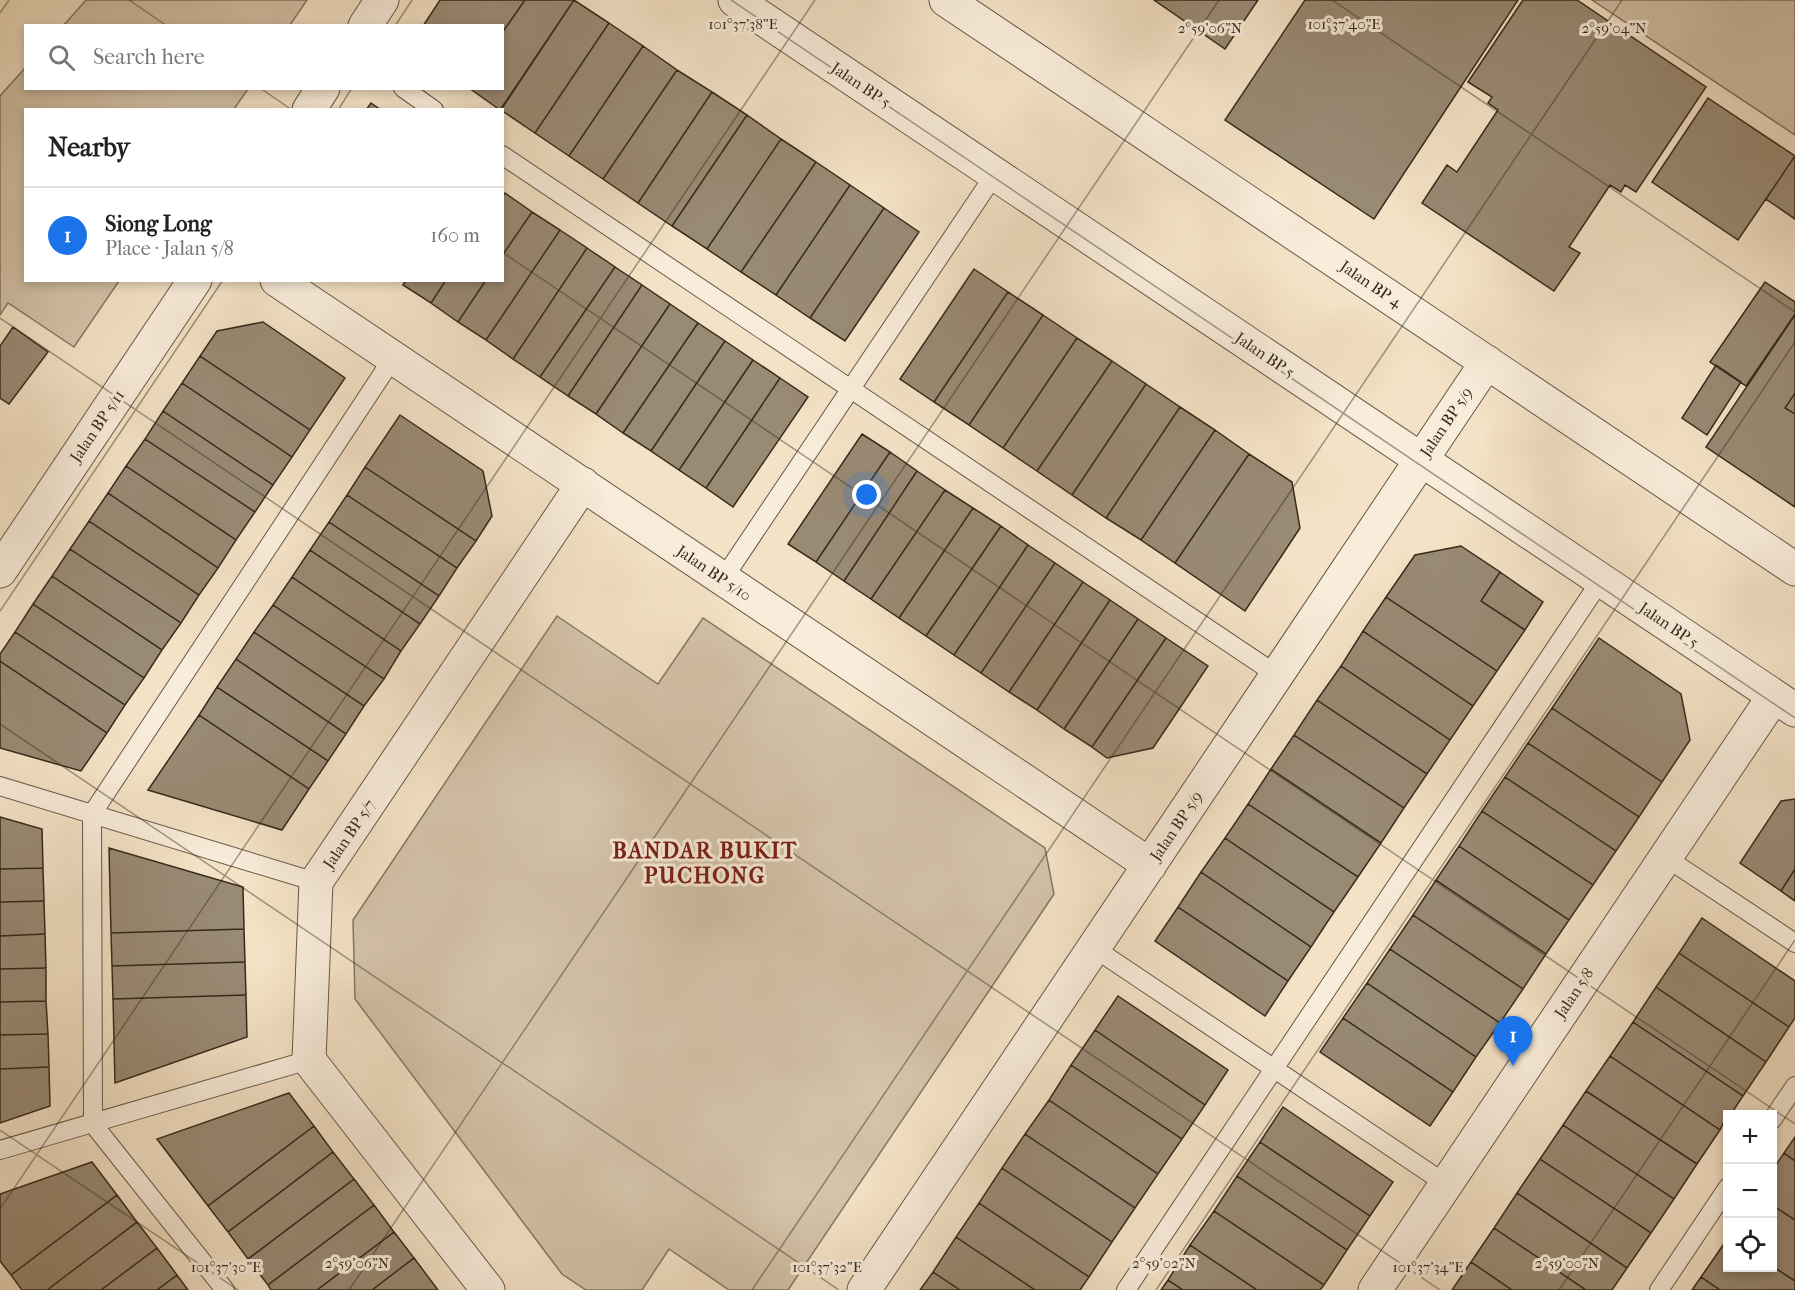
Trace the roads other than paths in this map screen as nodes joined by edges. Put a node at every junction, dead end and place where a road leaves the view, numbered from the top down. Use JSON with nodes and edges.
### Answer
{"nodes":[{"id":1,"x":382,"y":0,"type":"edge"},
{"id":2,"x":735,"y":0,"type":"edge"},
{"id":3,"x":946,"y":0,"type":"edge"},
{"id":4,"x":366,"y":24,"type":"edge"},
{"id":5,"x":322,"y":90,"type":"edge"},
{"id":6,"x":406,"y":90,"type":"edge"},
{"id":7,"x":310,"y":108,"type":"edge"},
{"id":8,"x":431,"y":108,"type":"edge"},
{"id":9,"x":504,"y":156,"type":"edge"},
{"id":10,"x":995,"y":174,"type":"junction"},
{"id":11,"x":194,"y":282,"type":"edge"},
{"id":12,"x":281,"y":282,"type":"edge"},
{"id":13,"x":393,"y":358,"type":"junction"},
{"id":14,"x":1487,"y":362,"type":"junction"},
{"id":15,"x":851,"y":389,"type":"junction"},
{"id":16,"x":1421,"y":459,"type":"junction"},
{"id":17,"x":583,"y":484,"type":"junction"},
{"id":18,"x":1795,"y":569,"type":"edge"},
{"id":19,"x":0,"y":571,"type":"edge"},
{"id":20,"x":723,"y":579,"type":"junction"},
{"id":21,"x":1602,"y":580,"type":"junction"},
{"id":22,"x":1277,"y":675,"type":"junction"},
{"id":23,"x":1784,"y":703,"type":"edge"},
{"id":24,"x":0,"y":786,"type":"edge"},
{"id":25,"x":92,"y":814,"type":"junction"},
{"id":26,"x":1665,"y":857,"type":"junction"},
{"id":27,"x":1150,"y":865,"type":"junction"},
{"id":28,"x":316,"y":882,"type":"junction"},
{"id":29,"x":1795,"y":944,"type":"edge"},
{"id":30,"x":1094,"y":948,"type":"junction"},
{"id":31,"x":309,"y":1060,"type":"junction"},
{"id":32,"x":1274,"y":1069,"type":"junction"},
{"id":33,"x":1795,"y":1086,"type":"edge"},
{"id":34,"x":1777,"y":1114,"type":"edge"},
{"id":35,"x":93,"y":1124,"type":"junction"},
{"id":36,"x":0,"y":1150,"type":"edge"},
{"id":37,"x":1446,"y":1184,"type":"junction"},
{"id":38,"x":1723,"y":1194,"type":"edge"},
{"id":39,"x":225,"y":1290,"type":"edge"},
{"id":40,"x":488,"y":1290,"type":"edge"},
{"id":41,"x":864,"y":1290,"type":"edge"},
{"id":42,"x":1126,"y":1290,"type":"edge"},
{"id":43,"x":1375,"y":1290,"type":"edge"},
{"id":44,"x":1659,"y":1290,"type":"edge"}],
"edges":[{"from":1,"to":4,"type":"street"},
{"from":2,"to":10,"type":"street","name":"Jalan BP 5"},
{"from":3,"to":14,"type":"street","name":"Jalan BP 4"},
{"from":5,"to":7,"type":"street"},
{"from":6,"to":8,"type":"lane"},
{"from":9,"to":15,"type":"lane"},
{"from":10,"to":15,"type":"lane"},
{"from":10,"to":16,"type":"street","name":"Jalan BP 5"},
{"from":11,"to":19,"type":"street","name":"Jalan BP 5/11"},
{"from":12,"to":13,"type":"street","name":"Jalan BP 5/10"},
{"from":13,"to":17,"type":"street","name":"Jalan BP 5/10"},
{"from":13,"to":25,"type":"lane"},
{"from":14,"to":16,"type":"street","name":"Jalan BP 5/9"},
{"from":14,"to":18,"type":"street","name":"Jalan BP 4"},
{"from":15,"to":20,"type":"lane"},
{"from":15,"to":22,"type":"lane"},
{"from":16,"to":21,"type":"street","name":"Jalan BP 5"},
{"from":16,"to":22,"type":"street","name":"Jalan BP 5/9"},
{"from":17,"to":20,"type":"street","name":"Jalan BP 5/10"},
{"from":17,"to":28,"type":"street","name":"Jalan BP 5/7"},
{"from":20,"to":27,"type":"street","name":"Jalan BP 5/10"},
{"from":21,"to":23,"type":"street","name":"Jalan BP 5"},
{"from":21,"to":32,"type":"lane"},
{"from":22,"to":27,"type":"street","name":"Jalan BP 5/9"},
{"from":23,"to":26,"type":"street","name":"Jalan 5/8"},
{"from":24,"to":25,"type":"lane"},
{"from":25,"to":28,"type":"lane"},
{"from":25,"to":35,"type":"lane"},
{"from":26,"to":29,"type":"lane"},
{"from":26,"to":37,"type":"street","name":"Jalan 5/8"},
{"from":27,"to":30,"type":"street","name":"Jalan BP 5/9"},
{"from":28,"to":31,"type":"street","name":"Jalan BP 5/7"},
{"from":30,"to":32,"type":"lane"},
{"from":30,"to":41,"type":"street","name":"Jalan BP 5/9"},
{"from":31,"to":35,"type":"lane"},
{"from":31,"to":40,"type":"street"},
{"from":32,"to":37,"type":"lane"},
{"from":32,"to":42,"type":"lane"},
{"from":33,"to":34,"type":"lane"},
{"from":35,"to":36,"type":"lane"},
{"from":35,"to":39,"type":"lane"},
{"from":37,"to":43,"type":"street","name":"Jalan 5/8"},
{"from":38,"to":44,"type":"lane"}]}
